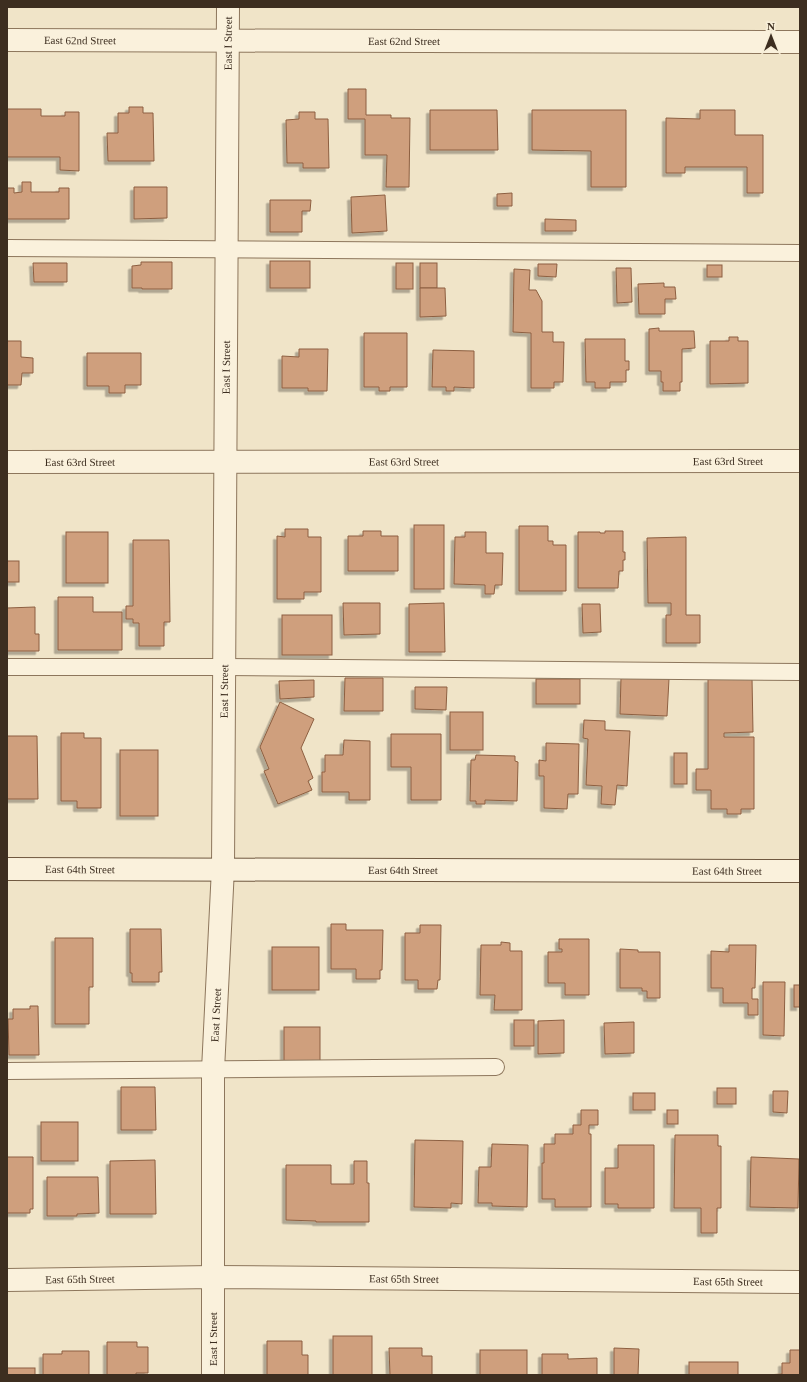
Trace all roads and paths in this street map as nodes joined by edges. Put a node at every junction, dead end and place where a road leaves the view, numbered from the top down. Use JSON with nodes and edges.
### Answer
{"nodes":[{"id":1,"x":228,"y":7,"type":"edge"},
{"id":2,"x":7,"y":40,"type":"edge"},
{"id":3,"x":228,"y":40,"type":"junction"},
{"id":4,"x":800,"y":42,"type":"edge"},
{"id":5,"x":7,"y":248,"type":"edge"},
{"id":6,"x":227,"y":250,"type":"junction"},
{"id":7,"x":800,"y":253,"type":"edge"},
{"id":8,"x":226,"y":461,"type":"junction"},
{"id":9,"x":800,"y":461,"type":"edge"},
{"id":10,"x":7,"y":462,"type":"edge"},
{"id":11,"x":7,"y":667,"type":"edge"},
{"id":12,"x":224,"y":667,"type":"junction"},
{"id":13,"x":800,"y":672,"type":"edge"},
{"id":14,"x":223,"y":868,"type":"junction"},
{"id":15,"x":7,"y":869,"type":"edge"},
{"id":16,"x":800,"y":871,"type":"edge"},
{"id":17,"x":496,"y":1067,"type":"dead end"},
{"id":18,"x":213,"y":1070,"type":"junction"},
{"id":19,"x":7,"y":1071,"type":"edge"},
{"id":20,"x":213,"y":1277,"type":"junction"},
{"id":21,"x":7,"y":1280,"type":"edge"},
{"id":22,"x":800,"y":1282,"type":"edge"},
{"id":23,"x":213,"y":1375,"type":"edge"}],
"edges":[{"from":1,"to":3,"type":"street","name":"East I Street"},
{"from":2,"to":3,"type":"street","name":"East 62nd Street"},
{"from":3,"to":4,"type":"street","name":"East 62nd Street"},
{"from":3,"to":6,"type":"street","name":"East I Street"},
{"from":5,"to":6,"type":"lane"},
{"from":6,"to":7,"type":"lane"},
{"from":6,"to":8,"type":"street","name":"East I Street"},
{"from":8,"to":9,"type":"street","name":"East 63rd Street"},
{"from":8,"to":10,"type":"street","name":"East 63rd Street"},
{"from":8,"to":12,"type":"street","name":"East I Street"},
{"from":11,"to":12,"type":"lane"},
{"from":12,"to":13,"type":"lane"},
{"from":12,"to":14,"type":"street","name":"East I Street"},
{"from":14,"to":15,"type":"street","name":"East 64th Street"},
{"from":14,"to":16,"type":"street","name":"East 64th Street"},
{"from":14,"to":18,"type":"street","name":"East I Street"},
{"from":17,"to":18,"type":"lane"},
{"from":18,"to":19,"type":"lane"},
{"from":18,"to":20,"type":"street","name":"East I Street"},
{"from":20,"to":21,"type":"street","name":"East 65th Street"},
{"from":20,"to":22,"type":"street","name":"East 65th Street"},
{"from":20,"to":23,"type":"street","name":"East I Street"}]}
